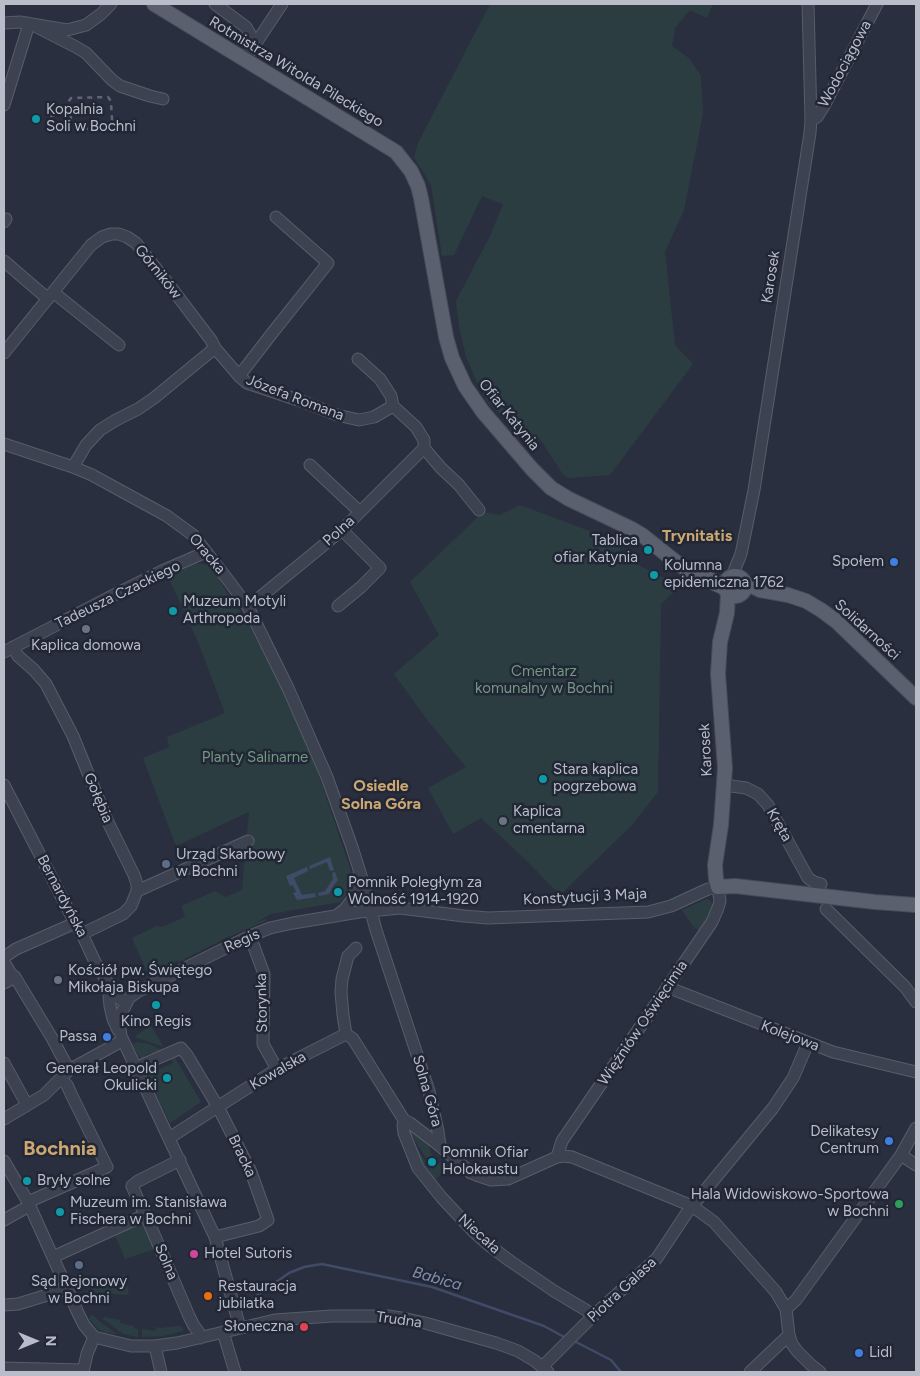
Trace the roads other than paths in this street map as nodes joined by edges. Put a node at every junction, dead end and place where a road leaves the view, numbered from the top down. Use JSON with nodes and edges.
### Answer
{"nodes":[{"id":1,"x":111,"y":4,"type":"edge"},
{"id":2,"x":154,"y":4,"type":"edge"},
{"id":3,"x":215,"y":4,"type":"edge"},
{"id":4,"x":282,"y":4,"type":"edge"},
{"id":5,"x":808,"y":4,"type":"edge"},
{"id":6,"x":877,"y":4,"type":"edge"},
{"id":7,"x":4,"y":23,"type":"edge"},
{"id":8,"x":31,"y":25,"type":"junction"},
{"id":9,"x":254,"y":46,"type":"junction"},
{"id":10,"x":244,"y":60,"type":"junction"},
{"id":11,"x":163,"y":99,"type":"dead end"},
{"id":12,"x":4,"y":105,"type":"edge"},
{"id":13,"x":811,"y":120,"type":"junction"},
{"id":14,"x":396,"y":152,"type":"joint"},
{"id":15,"x":276,"y":217,"type":"dead end"},
{"id":16,"x":4,"y":262,"type":"edge"},
{"id":17,"x":50,"y":296,"type":"junction"},
{"id":18,"x":119,"y":345,"type":"dead end"},
{"id":19,"x":215,"y":348,"type":"junction"},
{"id":20,"x":4,"y":353,"type":"edge"},
{"id":21,"x":358,"y":359,"type":"dead end"},
{"id":22,"x":239,"y":376,"type":"junction"},
{"id":23,"x":393,"y":406,"type":"junction"},
{"id":24,"x":4,"y":444,"type":"edge"},
{"id":25,"x":424,"y":448,"type":"junction"},
{"id":26,"x":310,"y":465,"type":"dead end"},
{"id":27,"x":73,"y":467,"type":"junction"},
{"id":28,"x":479,"y":510,"type":"dead end"},
{"id":29,"x":360,"y":512,"type":"junction"},
{"id":30,"x":342,"y":530,"type":"junction"},
{"id":31,"x":206,"y":552,"type":"junction"},
{"id":32,"x":734,"y":586,"type":"junction"},
{"id":33,"x":338,"y":606,"type":"dead end"},
{"id":34,"x":248,"y":607,"type":"junction"},
{"id":35,"x":8,"y":650,"type":"edge"},
{"id":36,"x":916,"y":698,"type":"edge"},
{"id":37,"x":4,"y":785,"type":"edge"},
{"id":38,"x":724,"y":785,"type":"junction"},
{"id":39,"x":248,"y":841,"type":"dead end"},
{"id":40,"x":360,"y":872,"type":"junction"},
{"id":41,"x":821,"y":884,"type":"dead end"},
{"id":42,"x":718,"y":887,"type":"junction"},
{"id":43,"x":137,"y":891,"type":"junction"},
{"id":44,"x":826,"y":909,"type":"dead end"},
{"id":45,"x":916,"y":910,"type":"edge"},
{"id":46,"x":370,"y":911,"type":"junction"},
{"id":47,"x":335,"y":916,"type":"junction"},
{"id":48,"x":75,"y":923,"type":"junction"},
{"id":49,"x":82,"y":934,"type":"junction"},
{"id":50,"x":250,"y":936,"type":"junction"},
{"id":51,"x":356,"y":948,"type":"dead end"},
{"id":52,"x":4,"y":956,"type":"edge"},
{"id":53,"x":4,"y":962,"type":"edge"},
{"id":54,"x":14,"y":976,"type":"junction"},
{"id":55,"x":4,"y":983,"type":"edge"},
{"id":56,"x":667,"y":987,"type":"junction"},
{"id":57,"x":111,"y":988,"type":"junction"},
{"id":58,"x":126,"y":1002,"type":"junction"},
{"id":59,"x":916,"y":1002,"type":"edge"},
{"id":60,"x":343,"y":1036,"type":"junction"},
{"id":61,"x":121,"y":1039,"type":"junction"},
{"id":62,"x":808,"y":1043,"type":"junction"},
{"id":63,"x":4,"y":1063,"type":"edge"},
{"id":64,"x":135,"y":1068,"type":"junction"},
{"id":65,"x":277,"y":1069,"type":"junction"},
{"id":66,"x":69,"y":1070,"type":"junction"},
{"id":67,"x":916,"y":1072,"type":"edge"},
{"id":68,"x":61,"y":1079,"type":"junction"},
{"id":69,"x":27,"y":1104,"type":"junction"},
{"id":70,"x":218,"y":1107,"type":"junction"},
{"id":71,"x":4,"y":1119,"type":"edge"},
{"id":72,"x":404,"y":1120,"type":"junction"},
{"id":73,"x":916,"y":1128,"type":"edge"},
{"id":74,"x":169,"y":1138,"type":"junction"},
{"id":75,"x":440,"y":1146,"type":"junction"},
{"id":76,"x":901,"y":1155,"type":"junction"},
{"id":77,"x":556,"y":1157,"type":"junction"},
{"id":78,"x":180,"y":1160,"type":"junction"},
{"id":79,"x":4,"y":1161,"type":"edge"},
{"id":80,"x":916,"y":1165,"type":"edge"},
{"id":81,"x":29,"y":1204,"type":"junction"},
{"id":82,"x":692,"y":1206,"type":"junction"},
{"id":83,"x":145,"y":1215,"type":"junction"},
{"id":84,"x":4,"y":1220,"type":"edge"},
{"id":85,"x":216,"y":1237,"type":"junction"},
{"id":86,"x":53,"y":1257,"type":"junction"},
{"id":87,"x":67,"y":1289,"type":"junction"},
{"id":88,"x":4,"y":1305,"type":"edge"},
{"id":89,"x":786,"y":1309,"type":"junction"},
{"id":90,"x":594,"y":1315,"type":"junction"},
{"id":91,"x":240,"y":1328,"type":"junction"},
{"id":92,"x":223,"y":1332,"type":"junction"},
{"id":93,"x":789,"y":1334,"type":"junction"},
{"id":94,"x":94,"y":1337,"type":"junction"},
{"id":95,"x":200,"y":1338,"type":"junction"},
{"id":96,"x":156,"y":1346,"type":"junction"},
{"id":97,"x":160,"y":1367,"type":"edge"},
{"id":98,"x":4,"y":1368,"type":"edge"},
{"id":99,"x":806,"y":1368,"type":"edge"},
{"id":100,"x":545,"y":1370,"type":"edge"},
{"id":101,"x":83,"y":1371,"type":"edge"},
{"id":102,"x":235,"y":1372,"type":"edge"},
{"id":103,"x":750,"y":1372,"type":"edge"},
{"id":104,"x":820,"y":1372,"type":"edge"}],
"edges":[{"from":1,"to":8,"type":"street"},
{"from":2,"to":10,"type":"main road","name":"Rotmistrza Witolda Pileckiego"},
{"from":3,"to":9,"type":"street"},
{"from":4,"to":9,"type":"street"},
{"from":5,"to":13,"type":"street","name":"Karosek"},
{"from":6,"to":13,"type":"street","name":"Wodociągowa"},
{"from":7,"to":8,"type":"street"},
{"from":8,"to":11,"type":"street"},
{"from":8,"to":12,"type":"street"},
{"from":9,"to":10,"type":"street"},
{"from":10,"to":14,"type":"main road","name":"Rotmistrza Witolda Pileckiego"},
{"from":13,"to":32,"type":"street","name":"Karosek"},
{"from":14,"to":32,"type":"main road","name":"Ofiar Katynia"},
{"from":15,"to":22,"type":"street"},
{"from":16,"to":17,"type":"street"},
{"from":17,"to":18,"type":"street"},
{"from":17,"to":19,"type":"street","name":"Górników"},
{"from":17,"to":20,"type":"street","name":"Górników"},
{"from":19,"to":22,"type":"street","name":"Józefa Romana"},
{"from":19,"to":27,"type":"street"},
{"from":21,"to":23,"type":"street"},
{"from":22,"to":23,"type":"street","name":"Józefa Romana"},
{"from":23,"to":25,"type":"street"},
{"from":24,"to":27,"type":"street","name":"Oracka"},
{"from":25,"to":28,"type":"street"},
{"from":25,"to":29,"type":"street","name":"Polna"},
{"from":26,"to":29,"type":"street"},
{"from":27,"to":31,"type":"street","name":"Oracka"},
{"from":29,"to":30,"type":"street","name":"Polna"},
{"from":30,"to":33,"type":"street"},
{"from":30,"to":34,"type":"street","name":"Polna"},
{"from":31,"to":34,"type":"street","name":"Oracka"},
{"from":31,"to":35,"type":"street","name":"Tadeusza Czackiego"},
{"from":32,"to":36,"type":"main road","name":"Solidarności"},
{"from":32,"to":38,"type":"main road","name":"Karosek"},
{"from":34,"to":40,"type":"street","name":"Oracka"},
{"from":35,"to":43,"type":"street","name":"Gołębia"},
{"from":37,"to":48,"type":"street","name":"Bernardyńska"},
{"from":38,"to":41,"type":"street","name":"Kręta"},
{"from":38,"to":42,"type":"main road","name":"Karosek"},
{"from":39,"to":43,"type":"street"},
{"from":40,"to":46,"type":"street","name":"Oracka"},
{"from":40,"to":47,"type":"street"},
{"from":42,"to":45,"type":"main road","name":"Konstytucji 3 Maja"},
{"from":42,"to":46,"type":"street","name":"Konstytucji 3 Maja"},
{"from":42,"to":56,"type":"street","name":"Więźniów Oświęcimia"},
{"from":43,"to":49,"type":"street"},
{"from":44,"to":59,"type":"street"},
{"from":46,"to":47,"type":"street","name":"Regis"},
{"from":46,"to":75,"type":"street","name":"Solna Góra"},
{"from":47,"to":50,"type":"street","name":"Regis"},
{"from":48,"to":49,"type":"street","name":"Bernardyńska"},
{"from":48,"to":52,"type":"street"},
{"from":49,"to":57,"type":"street","name":"Bernardyńska"},
{"from":50,"to":58,"type":"street","name":"Regis"},
{"from":50,"to":65,"type":"street","name":"Storynka"},
{"from":51,"to":60,"type":"street"},
{"from":53,"to":54,"type":"street"},
{"from":54,"to":55,"type":"street"},
{"from":54,"to":66,"type":"street"},
{"from":56,"to":62,"type":"street","name":"Kolejowa"},
{"from":56,"to":77,"type":"street","name":"Więźniów Oświęcimia"},
{"from":57,"to":58,"type":"street","name":"Bernardyńska"},
{"from":57,"to":61,"type":"street"},
{"from":58,"to":61,"type":"street"},
{"from":60,"to":65,"type":"street","name":"Kowalska"},
{"from":60,"to":72,"type":"street","name":"Niecała"},
{"from":61,"to":64,"type":"street"},
{"from":61,"to":66,"type":"street"},
{"from":62,"to":67,"type":"street","name":"Kolejowa"},
{"from":62,"to":82,"type":"street","name":"Piotra Galasa"},
{"from":63,"to":69,"type":"street"},
{"from":64,"to":70,"type":"street","name":"Bracka"},
{"from":64,"to":74,"type":"street"},
{"from":65,"to":70,"type":"street","name":"Kowalska"},
{"from":66,"to":68,"type":"street"},
{"from":68,"to":69,"type":"street"},
{"from":68,"to":81,"type":"street"},
{"from":69,"to":71,"type":"street"},
{"from":70,"to":74,"type":"street","name":"Kowalska"},
{"from":70,"to":85,"type":"street","name":"Bracka"},
{"from":72,"to":75,"type":"street","name":"Niecała"},
{"from":72,"to":90,"type":"street","name":"Niecała"},
{"from":73,"to":76,"type":"street"},
{"from":74,"to":78,"type":"street"},
{"from":75,"to":77,"type":"street","name":"Solna Góra"},
{"from":76,"to":80,"type":"street"},
{"from":76,"to":89,"type":"street"},
{"from":77,"to":82,"type":"street"},
{"from":78,"to":83,"type":"street","name":"Solna"},
{"from":78,"to":85,"type":"street"},
{"from":79,"to":81,"type":"street"},
{"from":81,"to":84,"type":"street"},
{"from":81,"to":86,"type":"street"},
{"from":82,"to":89,"type":"street"},
{"from":82,"to":90,"type":"street","name":"Piotra Galasa"},
{"from":83,"to":86,"type":"street"},
{"from":83,"to":95,"type":"street","name":"Solna"},
{"from":85,"to":91,"type":"street"},
{"from":86,"to":87,"type":"street"},
{"from":87,"to":88,"type":"street"},
{"from":87,"to":94,"type":"street"},
{"from":89,"to":93,"type":"street"},
{"from":90,"to":100,"type":"street","name":"Piotra Galasa"},
{"from":91,"to":92,"type":"street","name":"Trudna"},
{"from":91,"to":100,"type":"street","name":"Trudna"},
{"from":92,"to":95,"type":"street","name":"Trudna"},
{"from":92,"to":102,"type":"street"},
{"from":93,"to":99,"type":"street"},
{"from":93,"to":103,"type":"street"},
{"from":94,"to":96,"type":"street","name":"Trudna"},
{"from":94,"to":101,"type":"street"},
{"from":95,"to":96,"type":"street","name":"Trudna"},
{"from":96,"to":97,"type":"street"},
{"from":98,"to":101,"type":"street"},
{"from":99,"to":104,"type":"street"}]}
